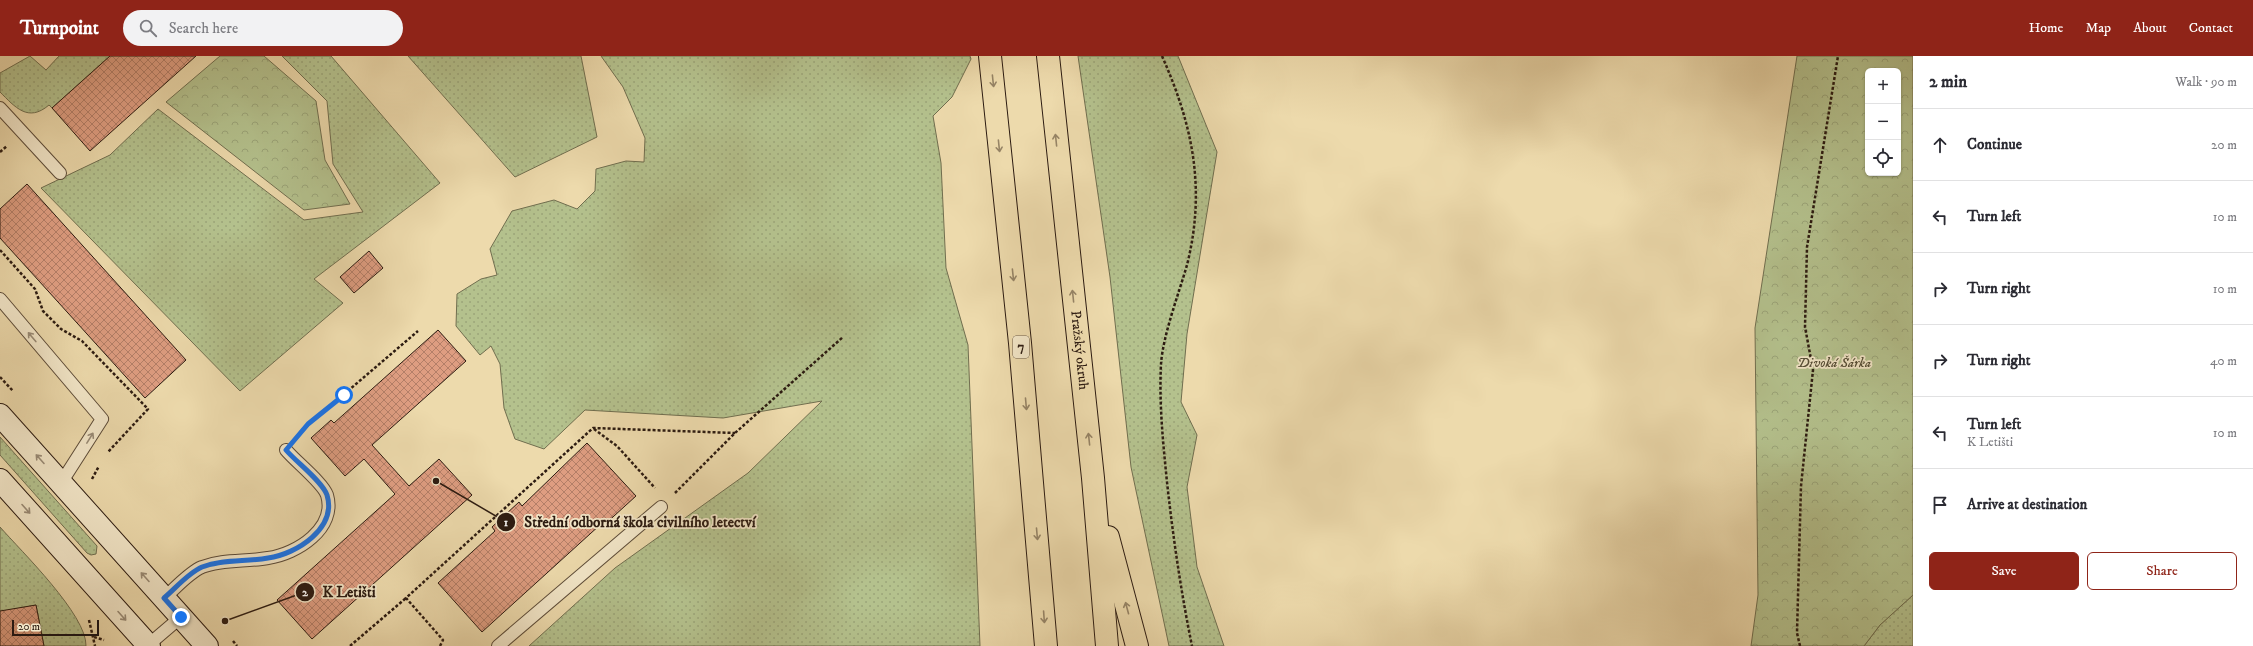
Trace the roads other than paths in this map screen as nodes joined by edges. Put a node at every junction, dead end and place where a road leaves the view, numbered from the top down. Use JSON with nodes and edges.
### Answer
{"nodes":[{"id":1,"x":990,"y":56,"type":"edge"},
{"id":2,"x":1048,"y":56,"type":"edge"},
{"id":3,"x":0,"y":108,"type":"edge"},
{"id":4,"x":60,"y":172,"type":"dead end"},
{"id":5,"x":0,"y":299,"type":"edge"},
{"id":6,"x":0,"y":415,"type":"edge"},
{"id":7,"x":286,"y":450,"type":"road end"},
{"id":8,"x":1093,"y":478,"type":"junction"},
{"id":9,"x":0,"y":480,"type":"edge"},
{"id":10,"x":61,"y":483,"type":"junction"},
{"id":11,"x":661,"y":507,"type":"road end"},
{"id":12,"x":164,"y":598,"type":"junction"},
{"id":13,"x":181,"y":617,"type":"junction"},
{"id":14,"x":148,"y":646,"type":"edge"},
{"id":15,"x":207,"y":646,"type":"edge"},
{"id":16,"x":498,"y":646,"type":"edge"},
{"id":17,"x":1046,"y":646,"type":"edge"},
{"id":18,"x":1107,"y":646,"type":"edge"},
{"id":19,"x":1137,"y":646,"type":"edge"}],
"edges":[{"from":1,"to":17,"type":"highway","number":"7","one_way":true},
{"from":8,"to":2,"type":"highway","name":"Pražský okruh","one_way":true},
{"from":3,"to":4,"type":"lane"},
{"from":10,"to":5,"type":"lane","one_way":true},
{"from":10,"to":6,"type":"main road","one_way":true},
{"from":7,"to":12,"type":"lane"},
{"from":8,"to":18,"type":"highway","name":"Pražský okruh"},
{"from":19,"to":8,"type":"highway","one_way":true},
{"from":9,"to":14,"type":"main road","one_way":true},
{"from":12,"to":10,"type":"main road","one_way":true},
{"from":11,"to":16,"type":"lane"},
{"from":12,"to":13,"type":"main road"},
{"from":13,"to":14,"type":"lane"},
{"from":13,"to":15,"type":"main road"}]}
